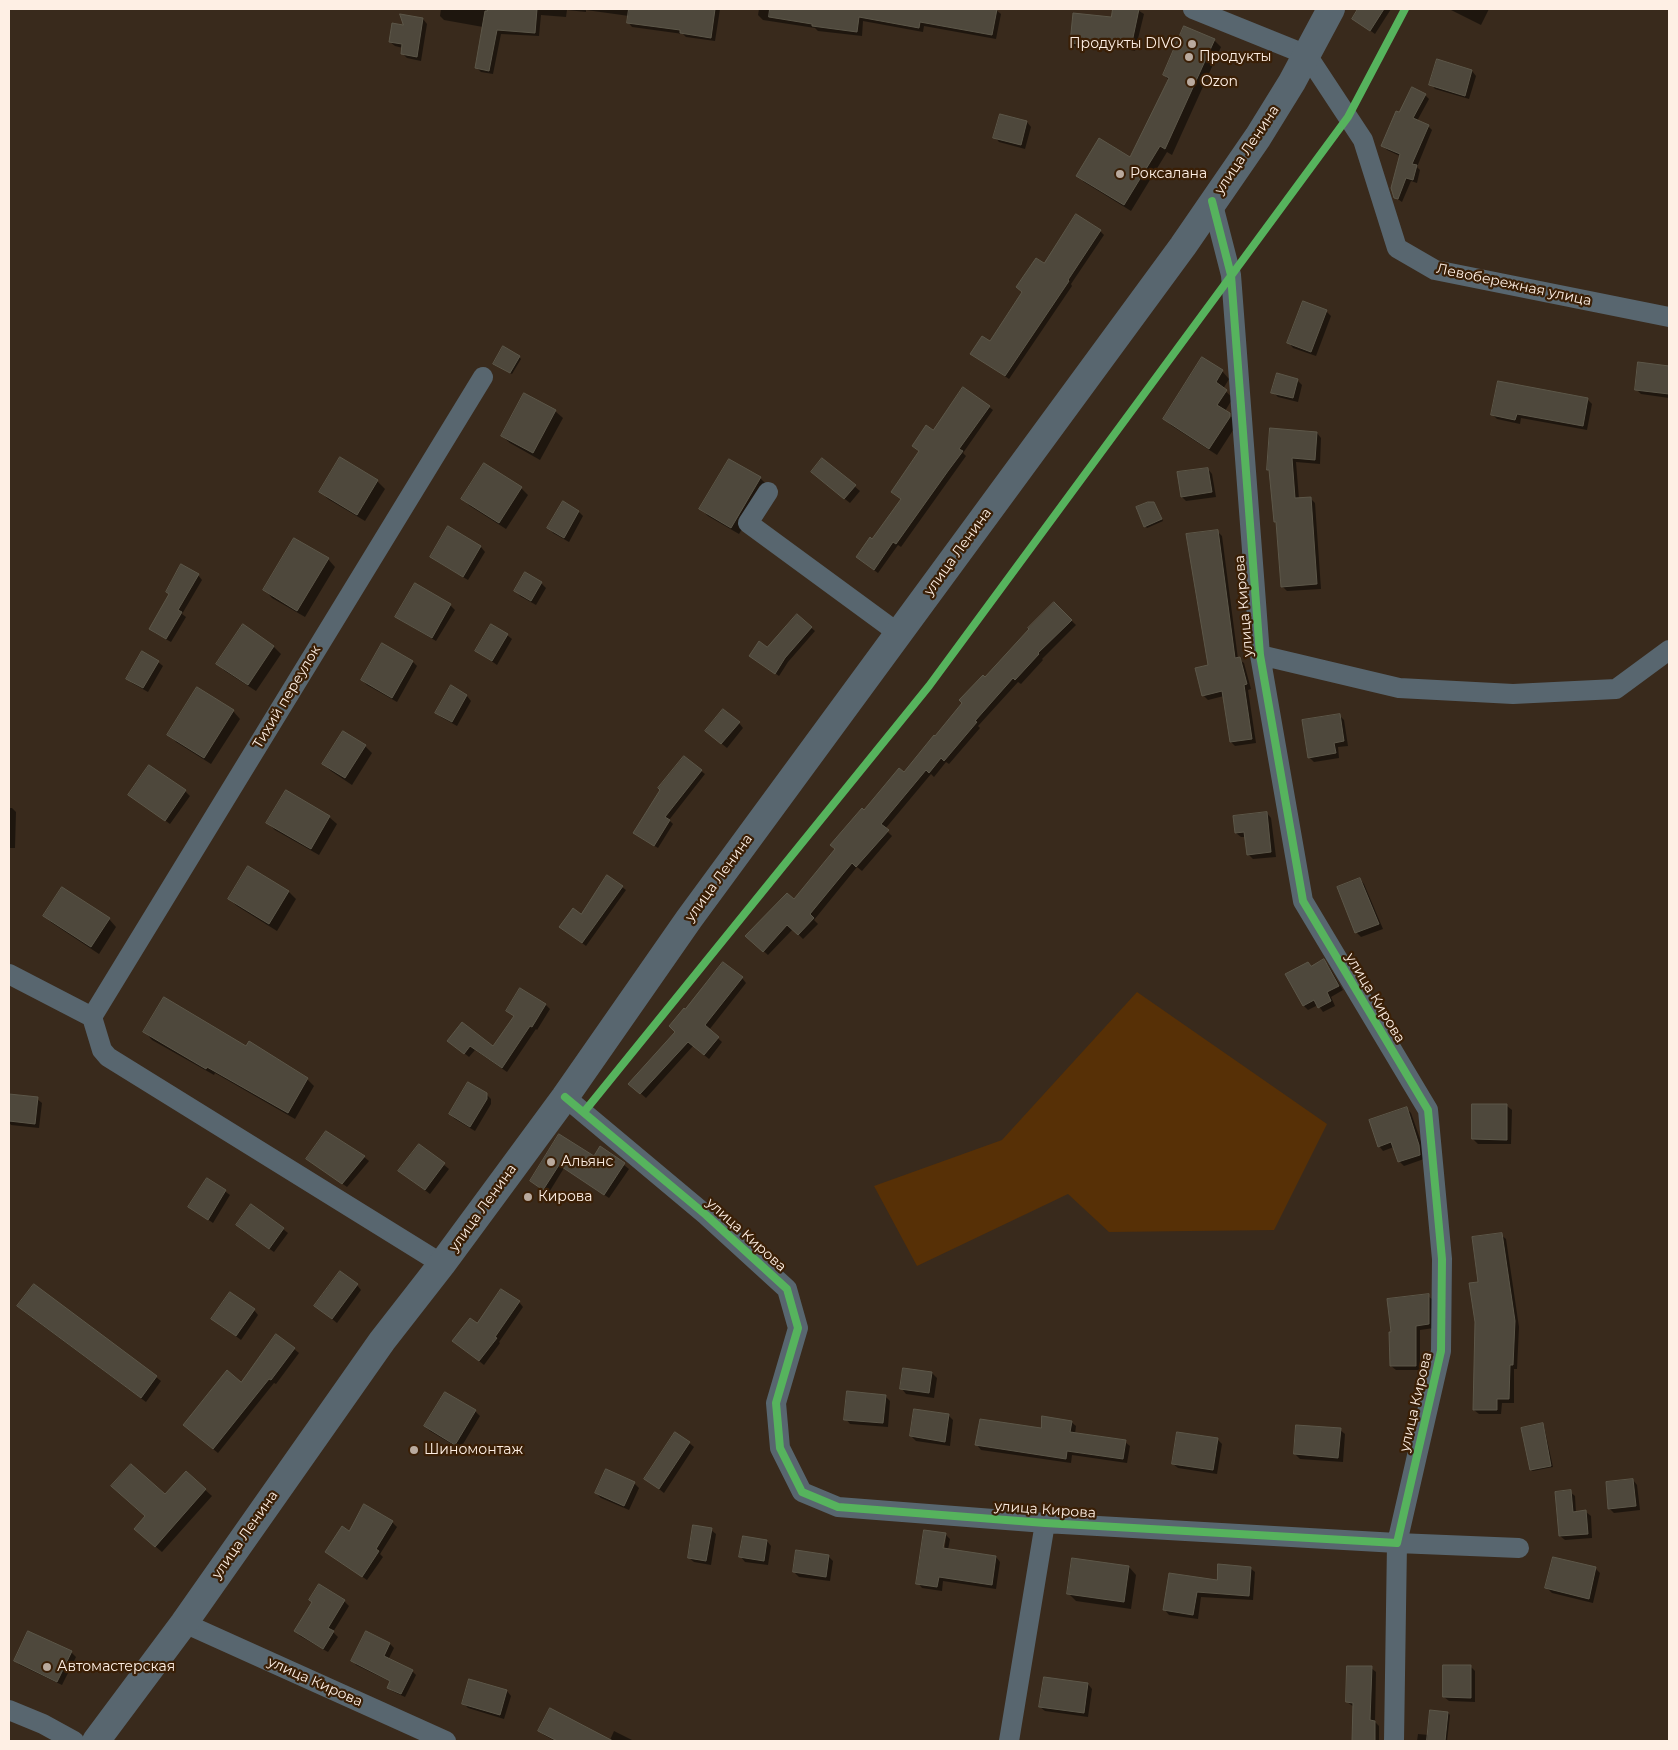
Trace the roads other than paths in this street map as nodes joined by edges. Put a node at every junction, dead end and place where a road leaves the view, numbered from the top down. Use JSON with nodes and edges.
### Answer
{"nodes":[{"id":1,"x":1193,"y":9,"type":"edge"},
{"id":2,"x":1331,"y":9,"type":"edge"},
{"id":3,"x":1307,"y":55,"type":"junction"},
{"id":4,"x":1212,"y":201,"type":"junction"},
{"id":5,"x":1669,"y":317,"type":"edge"},
{"id":6,"x":482,"y":378,"type":"dead end"},
{"id":7,"x":768,"y":492,"type":"dead end"},
{"id":8,"x":898,"y":633,"type":"junction"},
{"id":9,"x":1669,"y":650,"type":"edge"},
{"id":10,"x":1260,"y":655,"type":"junction"},
{"id":11,"x":9,"y":974,"type":"edge"},
{"id":12,"x":92,"y":1017,"type":"junction"},
{"id":13,"x":565,"y":1097,"type":"junction"},
{"id":14,"x":442,"y":1264,"type":"junction"},
{"id":15,"x":1045,"y":1523,"type":"junction"},
{"id":16,"x":1397,"y":1543,"type":"junction"},
{"id":17,"x":1519,"y":1548,"type":"dead end"},
{"id":18,"x":184,"y":1623,"type":"junction"},
{"id":19,"x":9,"y":1710,"type":"edge"},
{"id":20,"x":74,"y":1741,"type":"edge"},
{"id":21,"x":96,"y":1741,"type":"edge"},
{"id":22,"x":446,"y":1741,"type":"edge"},
{"id":23,"x":1008,"y":1741,"type":"edge"},
{"id":24,"x":1394,"y":1741,"type":"edge"}],
"edges":[{"from":1,"to":3,"type":"street"},
{"from":2,"to":3,"type":"main road","name":"улица Ленина"},
{"from":3,"to":4,"type":"main road","name":"улица Ленина"},
{"from":3,"to":5,"type":"street","name":"Левобережная улица"},
{"from":4,"to":8,"type":"main road","name":"улица Ленина"},
{"from":4,"to":10,"type":"street","name":"улица Кирова"},
{"from":6,"to":12,"type":"street","name":"Тихий переулок"},
{"from":7,"to":8,"type":"street"},
{"from":8,"to":13,"type":"main road","name":"улица Ленина"},
{"from":9,"to":10,"type":"street"},
{"from":10,"to":16,"type":"street","name":"улица Кирова"},
{"from":11,"to":12,"type":"street"},
{"from":12,"to":14,"type":"street"},
{"from":13,"to":14,"type":"main road","name":"улица Ленина"},
{"from":13,"to":15,"type":"street","name":"улица Кирова"},
{"from":14,"to":18,"type":"main road","name":"улица Ленина"},
{"from":15,"to":16,"type":"street","name":"улица Кирова"},
{"from":15,"to":23,"type":"street","name":"улица Кирова"},
{"from":16,"to":17,"type":"street","name":"улица Кирова"},
{"from":16,"to":24,"type":"street","name":"улица Кирова"},
{"from":18,"to":21,"type":"main road","name":"улица Ленина"},
{"from":18,"to":22,"type":"street","name":"улица Кирова"},
{"from":19,"to":20,"type":"street"}]}
